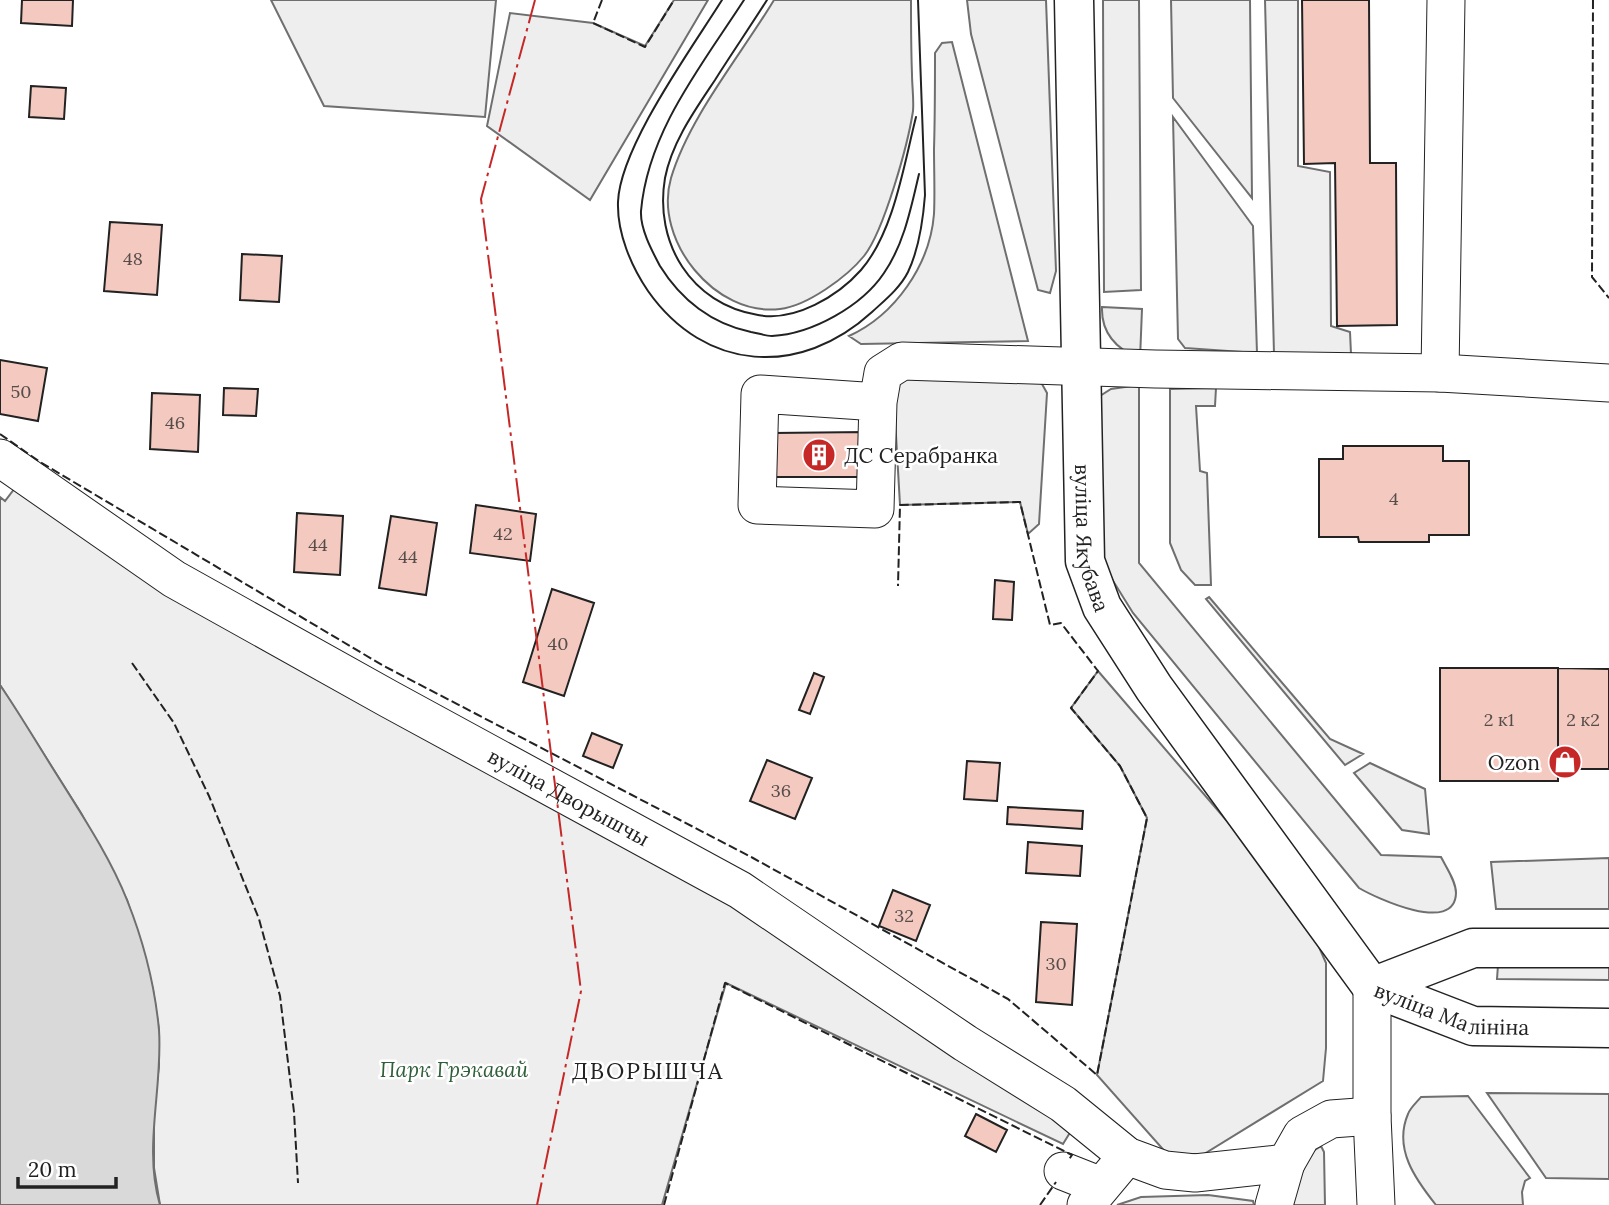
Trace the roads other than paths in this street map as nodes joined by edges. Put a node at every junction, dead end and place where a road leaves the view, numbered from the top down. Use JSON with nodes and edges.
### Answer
{"nodes":[{"id":1,"x":1074,"y":0,"type":"edge"},
{"id":2,"x":1446,"y":0,"type":"edge"},
{"id":3,"x":1081,"y":367,"type":"junction"},
{"id":4,"x":1440,"y":373,"type":"junction"},
{"id":5,"x":1609,"y":383,"type":"edge"},
{"id":6,"x":878,"y":402,"type":"dead end"},
{"id":7,"x":0,"y":457,"type":"edge"},
{"id":8,"x":1609,"y":948,"type":"edge"},
{"id":9,"x":1372,"y":987,"type":"junction"},
{"id":10,"x":1609,"y":1028,"type":"edge"},
{"id":11,"x":1372,"y":1116,"type":"junction"},
{"id":12,"x":1127,"y":1156,"type":"junction"},
{"id":13,"x":1286,"y":1163,"type":"junction"},
{"id":14,"x":1063,"y":1171,"type":"dead end"},
{"id":15,"x":1094,"y":1195,"type":"edge"},
{"id":16,"x":1274,"y":1205,"type":"edge"},
{"id":17,"x":1376,"y":1205,"type":"edge"}],
"edges":[{"from":1,"to":3,"type":"main road","name":"вуліца Якубава"},
{"from":2,"to":4,"type":"street"},
{"from":3,"to":4,"type":"street"},
{"from":3,"to":6,"type":"street"},
{"from":3,"to":9,"type":"main road","name":"вуліца Якубава"},
{"from":4,"to":5,"type":"street"},
{"from":7,"to":12,"type":"street","name":"вуліца Дворышчы"},
{"from":8,"to":9,"type":"main road","name":"вуліца Малініна"},
{"from":9,"to":10,"type":"main road","name":"вуліца Малініна"},
{"from":9,"to":11,"type":"street"},
{"from":11,"to":13,"type":"street"},
{"from":11,"to":17,"type":"street"},
{"from":12,"to":13,"type":"street","name":"вуліца Дворышчы"},
{"from":12,"to":15,"type":"street"},
{"from":13,"to":16,"type":"street"},
{"from":14,"to":15,"type":"street"}]}
